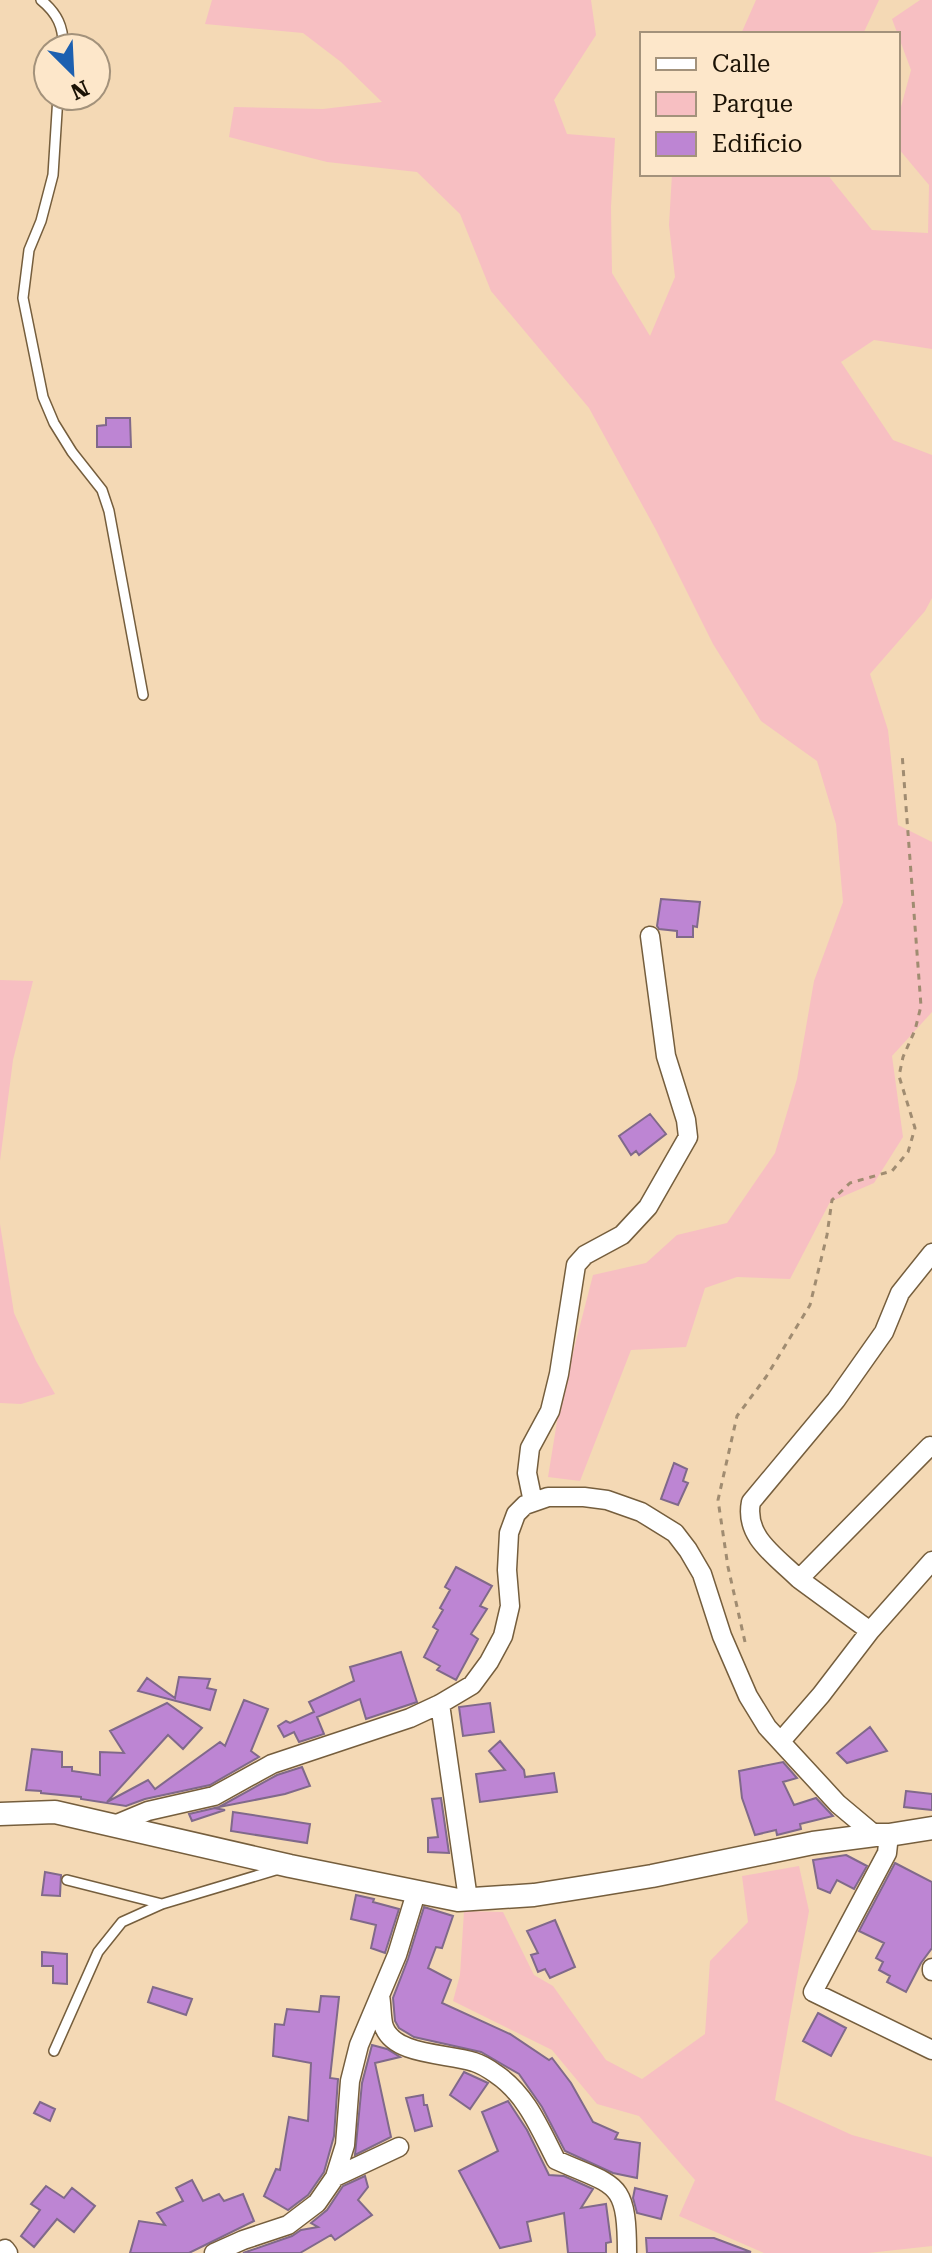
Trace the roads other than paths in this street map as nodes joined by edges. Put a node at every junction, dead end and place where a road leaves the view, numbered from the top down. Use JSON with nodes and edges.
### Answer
{"nodes":[{"id":1,"x":41,"y":0,"type":"edge"},
{"id":2,"x":62,"y":32,"type":"edge"},
{"id":3,"x":57,"y":112,"type":"edge"},
{"id":4,"x":143,"y":695,"type":"dead end"},
{"id":5,"x":650,"y":936,"type":"dead end"},
{"id":6,"x":932,"y":1253,"type":"edge"},
{"id":7,"x":930,"y":1446,"type":"dead end"},
{"id":8,"x":533,"y":1502,"type":"junction"},
{"id":9,"x":932,"y":1561,"type":"edge"},
{"id":10,"x":799,"y":1579,"type":"junction"},
{"id":11,"x":870,"y":1631,"type":"junction"},
{"id":12,"x":440,"y":1704,"type":"junction"},
{"id":13,"x":781,"y":1741,"type":"junction"},
{"id":14,"x":0,"y":1814,"type":"edge"},
{"id":15,"x":112,"y":1826,"type":"junction"},
{"id":16,"x":932,"y":1828,"type":"edge"},
{"id":17,"x":882,"y":1835,"type":"junction"},
{"id":18,"x":290,"y":1866,"type":"junction"},
{"id":19,"x":67,"y":1880,"type":"dead end"},
{"id":20,"x":416,"y":1893,"type":"junction"},
{"id":21,"x":468,"y":1899,"type":"junction"},
{"id":22,"x":162,"y":1904,"type":"junction"},
{"id":23,"x":380,"y":1993,"type":"junction"},
{"id":24,"x":932,"y":2050,"type":"edge"},
{"id":25,"x":54,"y":2051,"type":"dead end"},
{"id":26,"x":399,"y":2147,"type":"dead end"},
{"id":27,"x":335,"y":2177,"type":"junction"},
{"id":28,"x":214,"y":2253,"type":"edge"},
{"id":29,"x":627,"y":2253,"type":"edge"}],
"edges":[{"from":1,"to":2,"type":"lane"},
{"from":3,"to":4,"type":"lane"},
{"from":5,"to":8,"type":"street"},
{"from":6,"to":10,"type":"street"},
{"from":7,"to":10,"type":"street"},
{"from":8,"to":12,"type":"street"},
{"from":8,"to":13,"type":"street"},
{"from":9,"to":11,"type":"street"},
{"from":10,"to":11,"type":"street"},
{"from":11,"to":13,"type":"street"},
{"from":12,"to":15,"type":"street"},
{"from":12,"to":21,"type":"street"},
{"from":13,"to":17,"type":"street"},
{"from":14,"to":15,"type":"street"},
{"from":15,"to":18,"type":"street"},
{"from":16,"to":17,"type":"street"},
{"from":17,"to":21,"type":"street"},
{"from":17,"to":24,"type":"street"},
{"from":18,"to":20,"type":"street"},
{"from":18,"to":22,"type":"lane"},
{"from":19,"to":22,"type":"lane"},
{"from":20,"to":21,"type":"street"},
{"from":20,"to":23,"type":"street"},
{"from":22,"to":25,"type":"lane"},
{"from":23,"to":27,"type":"street"},
{"from":23,"to":29,"type":"street"},
{"from":26,"to":27,"type":"street"},
{"from":27,"to":28,"type":"street"}]}
